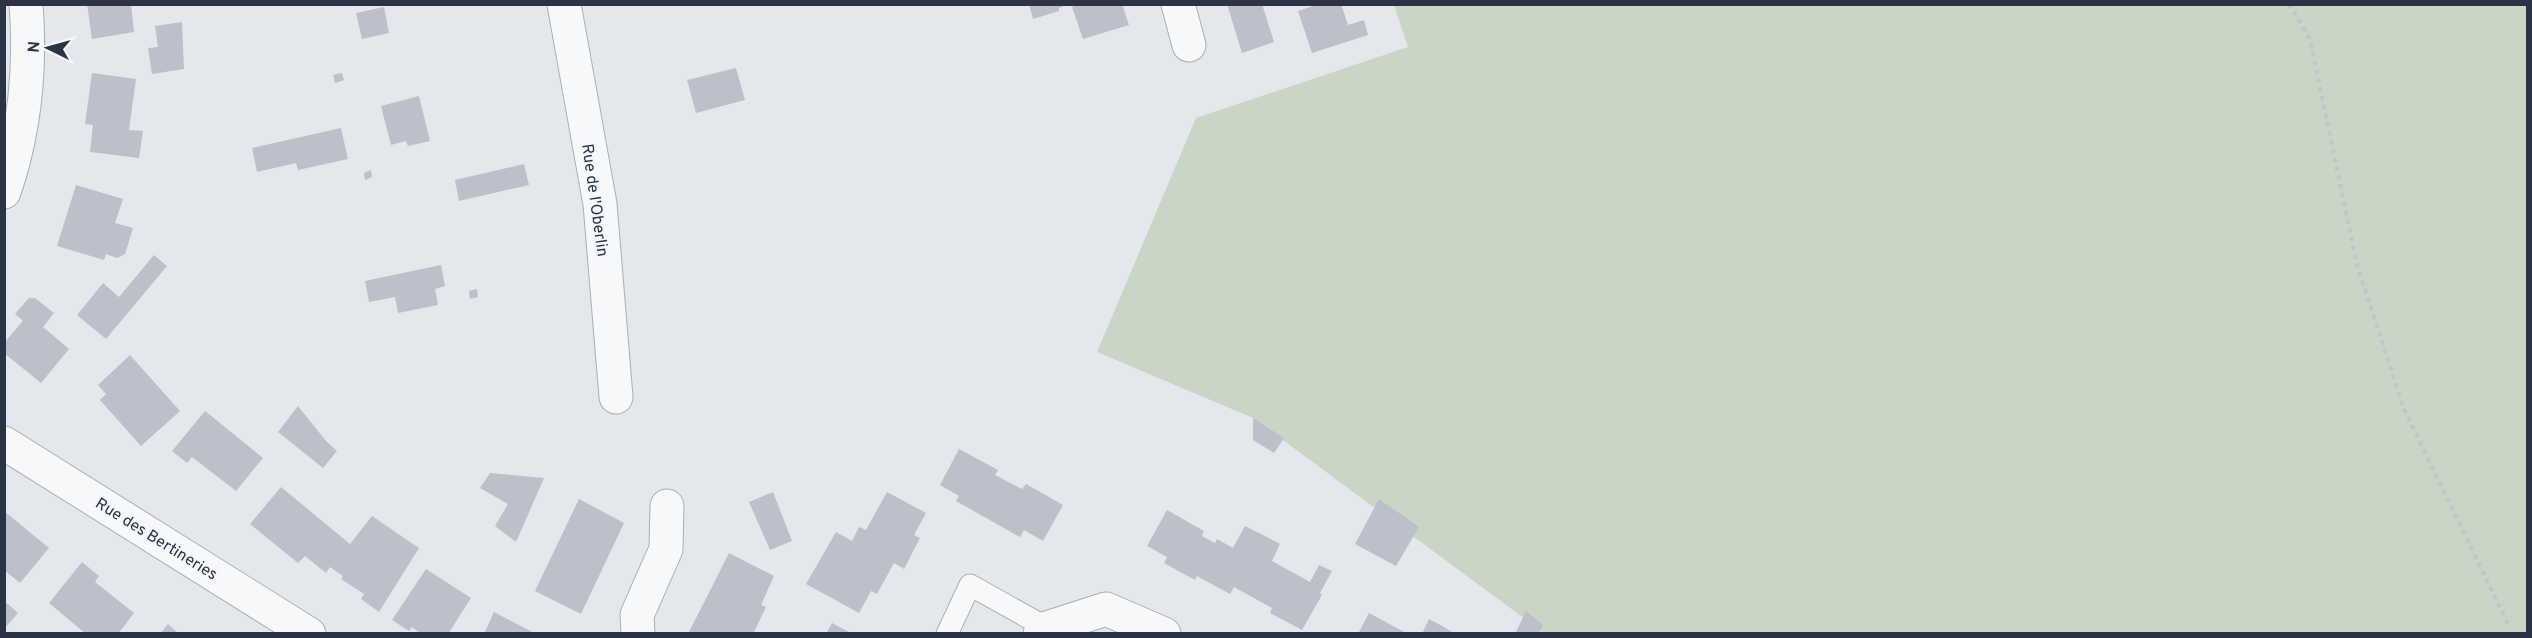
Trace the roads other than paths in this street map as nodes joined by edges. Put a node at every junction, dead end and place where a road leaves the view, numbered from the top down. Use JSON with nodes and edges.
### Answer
{"nodes":[{"id":1,"x":26,"y":4,"type":"edge"},
{"id":2,"x":564,"y":4,"type":"edge"},
{"id":3,"x":1178,"y":4,"type":"edge"},
{"id":4,"x":1190,"y":45,"type":"dead end"},
{"id":5,"x":4,"y":192,"type":"edge"},
{"id":6,"x":616,"y":397,"type":"dead end"},
{"id":7,"x":4,"y":443,"type":"edge"},
{"id":8,"x":667,"y":506,"type":"dead end"},
{"id":9,"x":1043,"y":631,"type":"edge"},
{"id":10,"x":309,"y":633,"type":"edge"},
{"id":11,"x":638,"y":633,"type":"edge"},
{"id":12,"x":947,"y":633,"type":"edge"},
{"id":13,"x":1164,"y":633,"type":"edge"}],
"edges":[{"from":1,"to":5,"type":"street"},
{"from":2,"to":6,"type":"street","name":"Rue de l'Oberlin"},
{"from":3,"to":4,"type":"street"},
{"from":7,"to":10,"type":"street","name":"Rue des Bertineries"},
{"from":8,"to":11,"type":"street"},
{"from":9,"to":12,"type":"lane"},
{"from":9,"to":13,"type":"street"}]}
